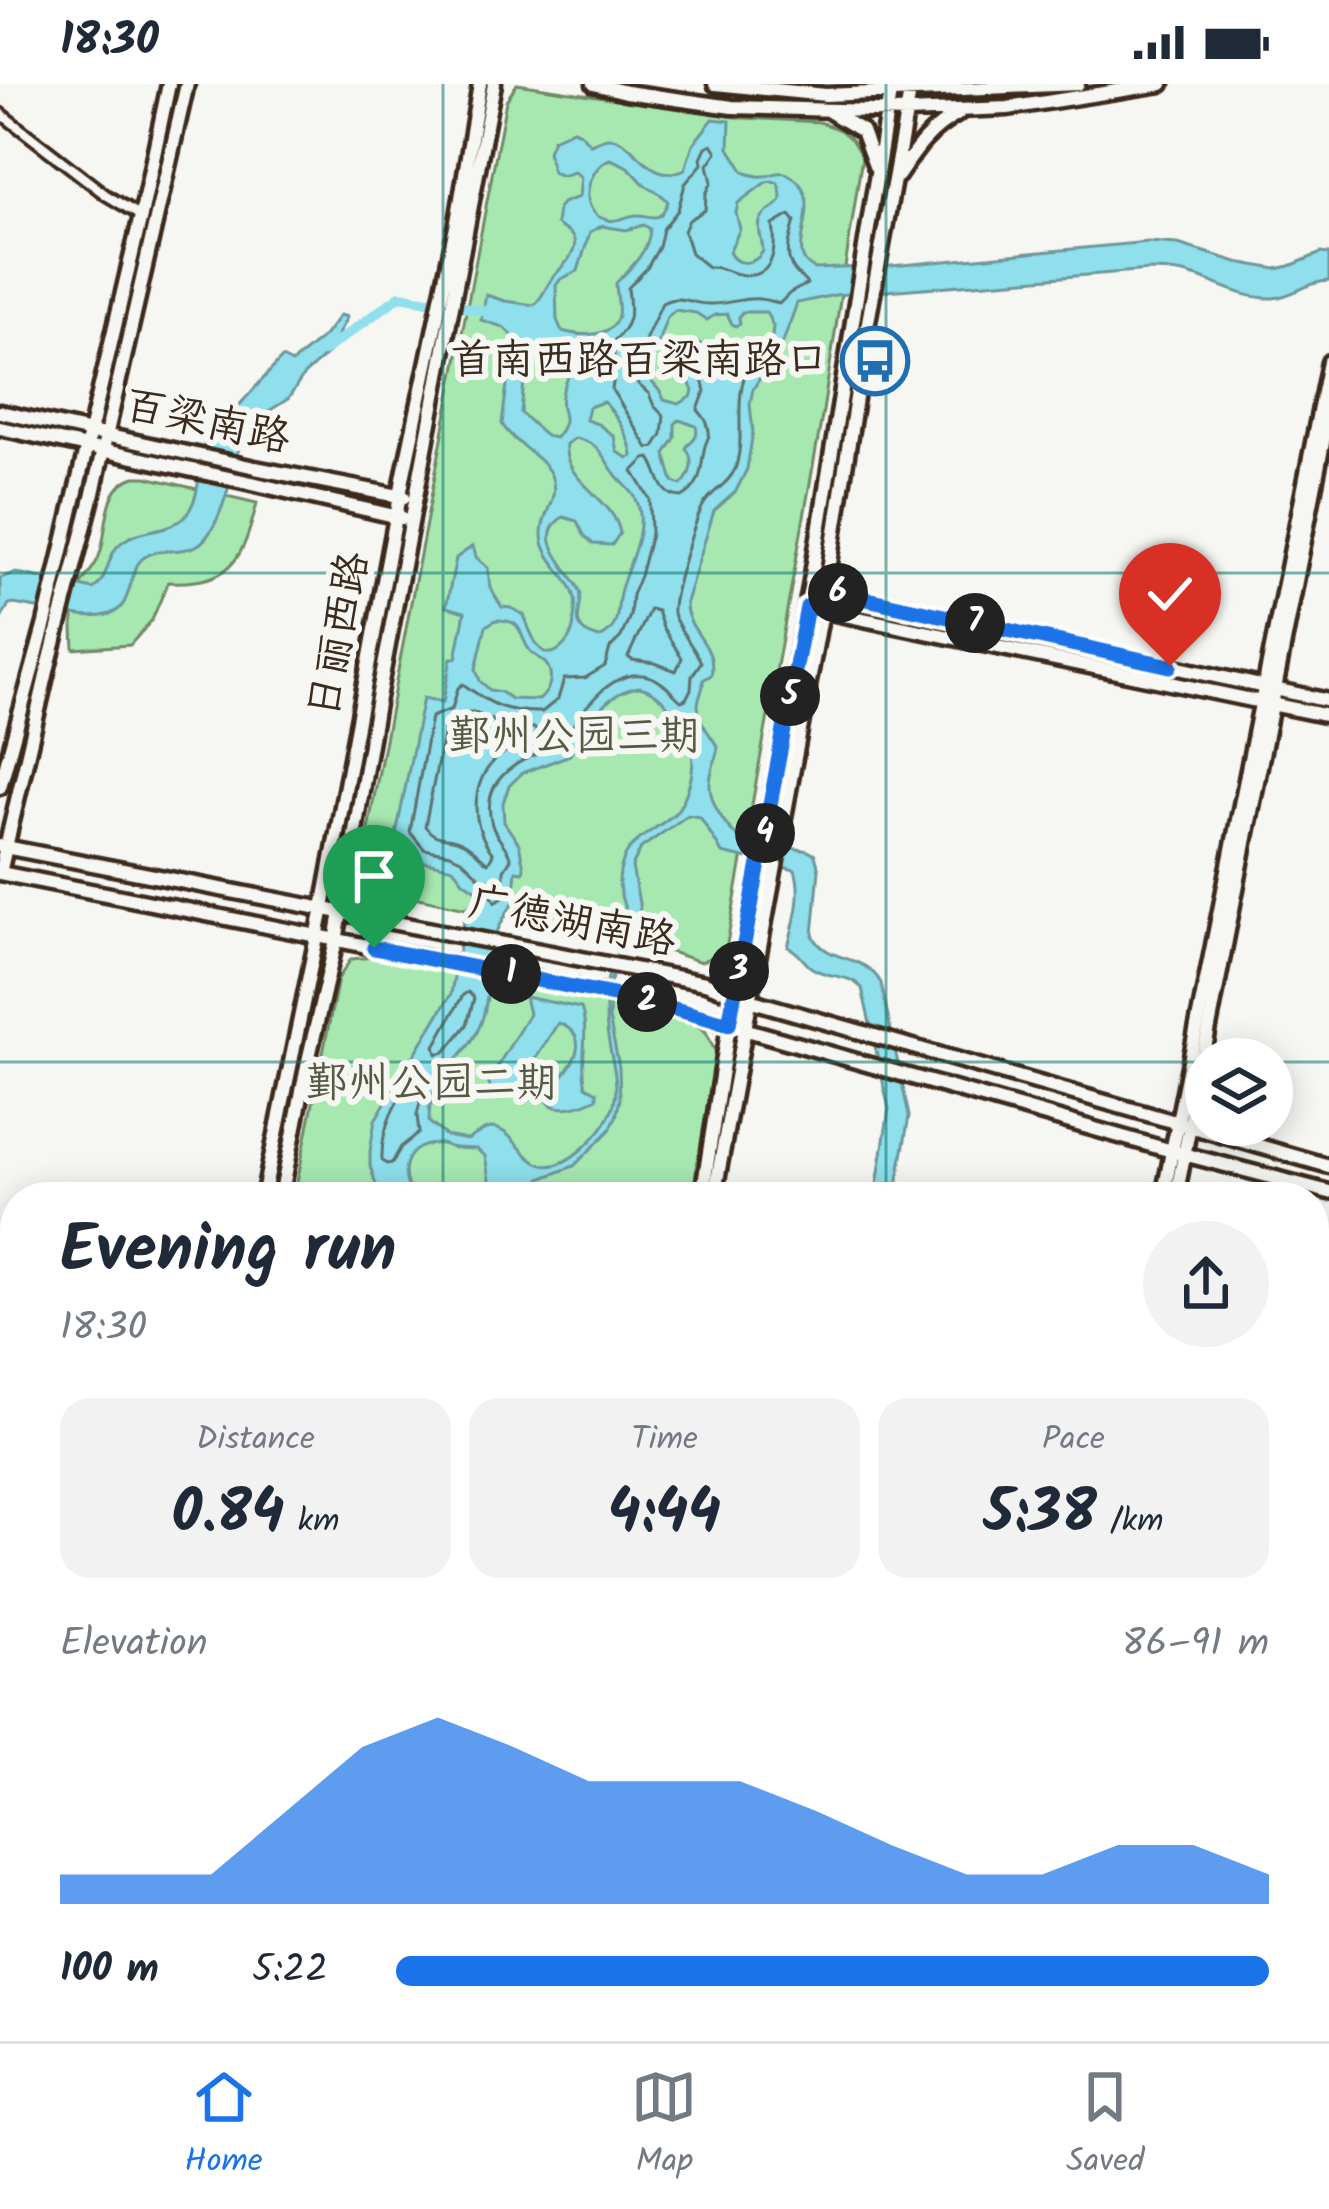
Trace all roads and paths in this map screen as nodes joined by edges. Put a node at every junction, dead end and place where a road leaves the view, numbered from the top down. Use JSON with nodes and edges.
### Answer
{"nodes":[{"id":1,"x":169,"y":84,"type":"edge"},
{"id":2,"x":187,"y":84,"type":"edge"},
{"id":3,"x":480,"y":84,"type":"edge"},
{"id":4,"x":494,"y":84,"type":"edge"},
{"id":5,"x":594,"y":84,"type":"edge"},
{"id":6,"x":715,"y":84,"type":"edge"},
{"id":7,"x":1078,"y":84,"type":"edge"},
{"id":8,"x":1162,"y":84,"type":"edge"},
{"id":9,"x":910,"y":92,"type":"junction"},
{"id":10,"x":890,"y":93,"type":"junction"},
{"id":11,"x":964,"y":110,"type":"junction"},
{"id":12,"x":828,"y":111,"type":"junction"},
{"id":13,"x":887,"y":112,"type":"junction"},
{"id":14,"x":907,"y":112,"type":"junction"},
{"id":15,"x":0,"y":113,"type":"edge"},
{"id":16,"x":878,"y":175,"type":"junction"},
{"id":17,"x":894,"y":182,"type":"junction"},
{"id":18,"x":141,"y":215,"type":"junction"},
{"id":19,"x":451,"y":279,"type":"junction"},
{"id":20,"x":1329,"y":362,"type":"edge"},
{"id":21,"x":0,"y":412,"type":"edge"},
{"id":22,"x":1329,"y":412,"type":"edge"},
{"id":23,"x":0,"y":428,"type":"edge"},
{"id":24,"x":90,"y":431,"type":"junction"},
{"id":25,"x":106,"y":435,"type":"junction"},
{"id":26,"x":87,"y":447,"type":"junction"},
{"id":27,"x":103,"y":451,"type":"junction"},
{"id":28,"x":198,"y":464,"type":"junction"},
{"id":29,"x":254,"y":476,"type":"junction"},
{"id":30,"x":400,"y":496,"type":"junction"},
{"id":31,"x":415,"y":499,"type":"junction"},
{"id":32,"x":396,"y":517,"type":"junction"},
{"id":33,"x":412,"y":520,"type":"junction"},
{"id":34,"x":62,"y":583,"type":"junction"},
{"id":35,"x":810,"y":587,"type":"junction"},
{"id":36,"x":826,"y":590,"type":"junction"},
{"id":37,"x":807,"y":607,"type":"junction"},
{"id":38,"x":822,"y":610,"type":"junction"},
{"id":39,"x":52,"y":624,"type":"junction"},
{"id":40,"x":1268,"y":695,"type":"junction"},
{"id":41,"x":1329,"y":701,"type":"edge"},
{"id":42,"x":1329,"y":716,"type":"edge"},
{"id":43,"x":0,"y":787,"type":"edge"},
{"id":44,"x":3,"y":846,"type":"edge"},
{"id":45,"x":0,"y":873,"type":"edge"},
{"id":46,"x":323,"y":908,"type":"junction"},
{"id":47,"x":342,"y":911,"type":"junction"},
{"id":48,"x":316,"y":937,"type":"junction"},
{"id":49,"x":336,"y":940,"type":"junction"},
{"id":50,"x":735,"y":994,"type":"junction"},
{"id":51,"x":749,"y":1000,"type":"junction"},
{"id":52,"x":729,"y":1024,"type":"junction"},
{"id":53,"x":744,"y":1029,"type":"junction"},
{"id":54,"x":1183,"y":1126,"type":"junction"},
{"id":55,"x":1178,"y":1152,"type":"junction"},
{"id":56,"x":1329,"y":1166,"type":"edge"},
{"id":57,"x":266,"y":1182,"type":"edge"},
{"id":58,"x":283,"y":1182,"type":"edge"},
{"id":59,"x":704,"y":1182,"type":"edge"},
{"id":60,"x":717,"y":1182,"type":"edge"},
{"id":61,"x":1168,"y":1182,"type":"edge"},
{"id":62,"x":1177,"y":1182,"type":"edge"},
{"id":63,"x":1291,"y":1182,"type":"edge"}],
"edges":[{"from":1,"to":18,"type":"main road"},
{"from":2,"to":25,"type":"main road"},
{"from":3,"to":19,"type":"main road","name":"日丽西路"},
{"from":4,"to":19,"type":"main road","name":"日丽西路"},
{"from":5,"to":12,"type":"main road"},
{"from":6,"to":10,"type":"main road"},
{"from":7,"to":9,"type":"main road"},
{"from":8,"to":11,"type":"main road"},
{"from":9,"to":10,"type":"main road"},
{"from":9,"to":14,"type":"main road"},
{"from":10,"to":13,"type":"main road"},
{"from":11,"to":14,"type":"main road"},
{"from":11,"to":17,"type":"main road"},
{"from":12,"to":13,"type":"main road"},
{"from":12,"to":16,"type":"main road"},
{"from":13,"to":14,"type":"main road"},
{"from":13,"to":16,"type":"main road"},
{"from":14,"to":17,"type":"main road"},
{"from":15,"to":18,"type":"street"},
{"from":16,"to":35,"type":"main road"},
{"from":17,"to":36,"type":"main road"},
{"from":18,"to":24,"type":"main road"},
{"from":19,"to":30,"type":"main road","name":"日丽西路"},
{"from":19,"to":31,"type":"main road","name":"日丽西路"},
{"from":20,"to":40,"type":"main road"},
{"from":21,"to":24,"type":"main road","name":"百梁南路"},
{"from":22,"to":40,"type":"main road"},
{"from":23,"to":26,"type":"main road","name":"百梁南路"},
{"from":24,"to":25,"type":"main road","name":"百梁南路"},
{"from":24,"to":26,"type":"main road"},
{"from":25,"to":27,"type":"main road"},
{"from":25,"to":28,"type":"main road","name":"百梁南路"},
{"from":26,"to":27,"type":"main road","name":"百梁南路"},
{"from":26,"to":34,"type":"main road"},
{"from":27,"to":28,"type":"main road","name":"百梁南路"},
{"from":27,"to":34,"type":"main road"},
{"from":28,"to":29,"type":"main road","name":"百梁南路","bridge":true},
{"from":29,"to":30,"type":"main road","name":"百梁南路"},
{"from":29,"to":32,"type":"main road","name":"百梁南路"},
{"from":30,"to":31,"type":"main road","name":"百梁南路"},
{"from":30,"to":32,"type":"main road","name":"日丽西路"},
{"from":31,"to":33,"type":"main road","name":"日丽西路"},
{"from":32,"to":33,"type":"main road","name":"百梁南路"},
{"from":32,"to":46,"type":"main road","name":"日丽西路"},
{"from":33,"to":47,"type":"main road","name":"日丽西路"},
{"from":34,"to":39,"type":"main road"},
{"from":35,"to":36,"type":"main road"},
{"from":35,"to":37,"type":"main road"},
{"from":36,"to":38,"type":"main road"},
{"from":36,"to":40,"type":"main road"},
{"from":37,"to":38,"type":"main road"},
{"from":37,"to":50,"type":"main road"},
{"from":38,"to":40,"type":"main road"},
{"from":38,"to":51,"type":"main road"},
{"from":39,"to":43,"type":"main road"},
{"from":39,"to":44,"type":"main road"},
{"from":40,"to":41,"type":"main road"},
{"from":40,"to":42,"type":"main road"},
{"from":40,"to":54,"type":"main road"},
{"from":44,"to":45,"type":"main road"},
{"from":44,"to":46,"type":"main road","name":"广德湖南路"},
{"from":45,"to":48,"type":"main road","name":"广德湖南路"},
{"from":46,"to":47,"type":"main road","name":"广德湖南路"},
{"from":46,"to":48,"type":"main road","name":"日丽西路"},
{"from":47,"to":49,"type":"main road","name":"日丽西路"},
{"from":47,"to":50,"type":"main road","name":"广德湖南路"},
{"from":48,"to":49,"type":"main road","name":"广德湖南路"},
{"from":48,"to":57,"type":"main road","name":"日丽西路"},
{"from":49,"to":52,"type":"main road","name":"广德湖南路"},
{"from":49,"to":58,"type":"main road","name":"日丽西路"},
{"from":50,"to":51,"type":"main road","name":"广德湖南路"},
{"from":50,"to":52,"type":"main road"},
{"from":51,"to":53,"type":"main road"},
{"from":51,"to":54,"type":"main road","name":"广德湖南路"},
{"from":52,"to":53,"type":"main road","name":"广德湖南路"},
{"from":52,"to":59,"type":"main road"},
{"from":53,"to":55,"type":"main road","name":"广德湖南路"},
{"from":53,"to":60,"type":"main road"},
{"from":54,"to":55,"type":"main road"},
{"from":54,"to":56,"type":"main road","name":"广德湖南路"},
{"from":55,"to":61,"type":"main road"},
{"from":55,"to":62,"type":"main road"},
{"from":55,"to":63,"type":"main road","name":"广德湖南路"}]}
